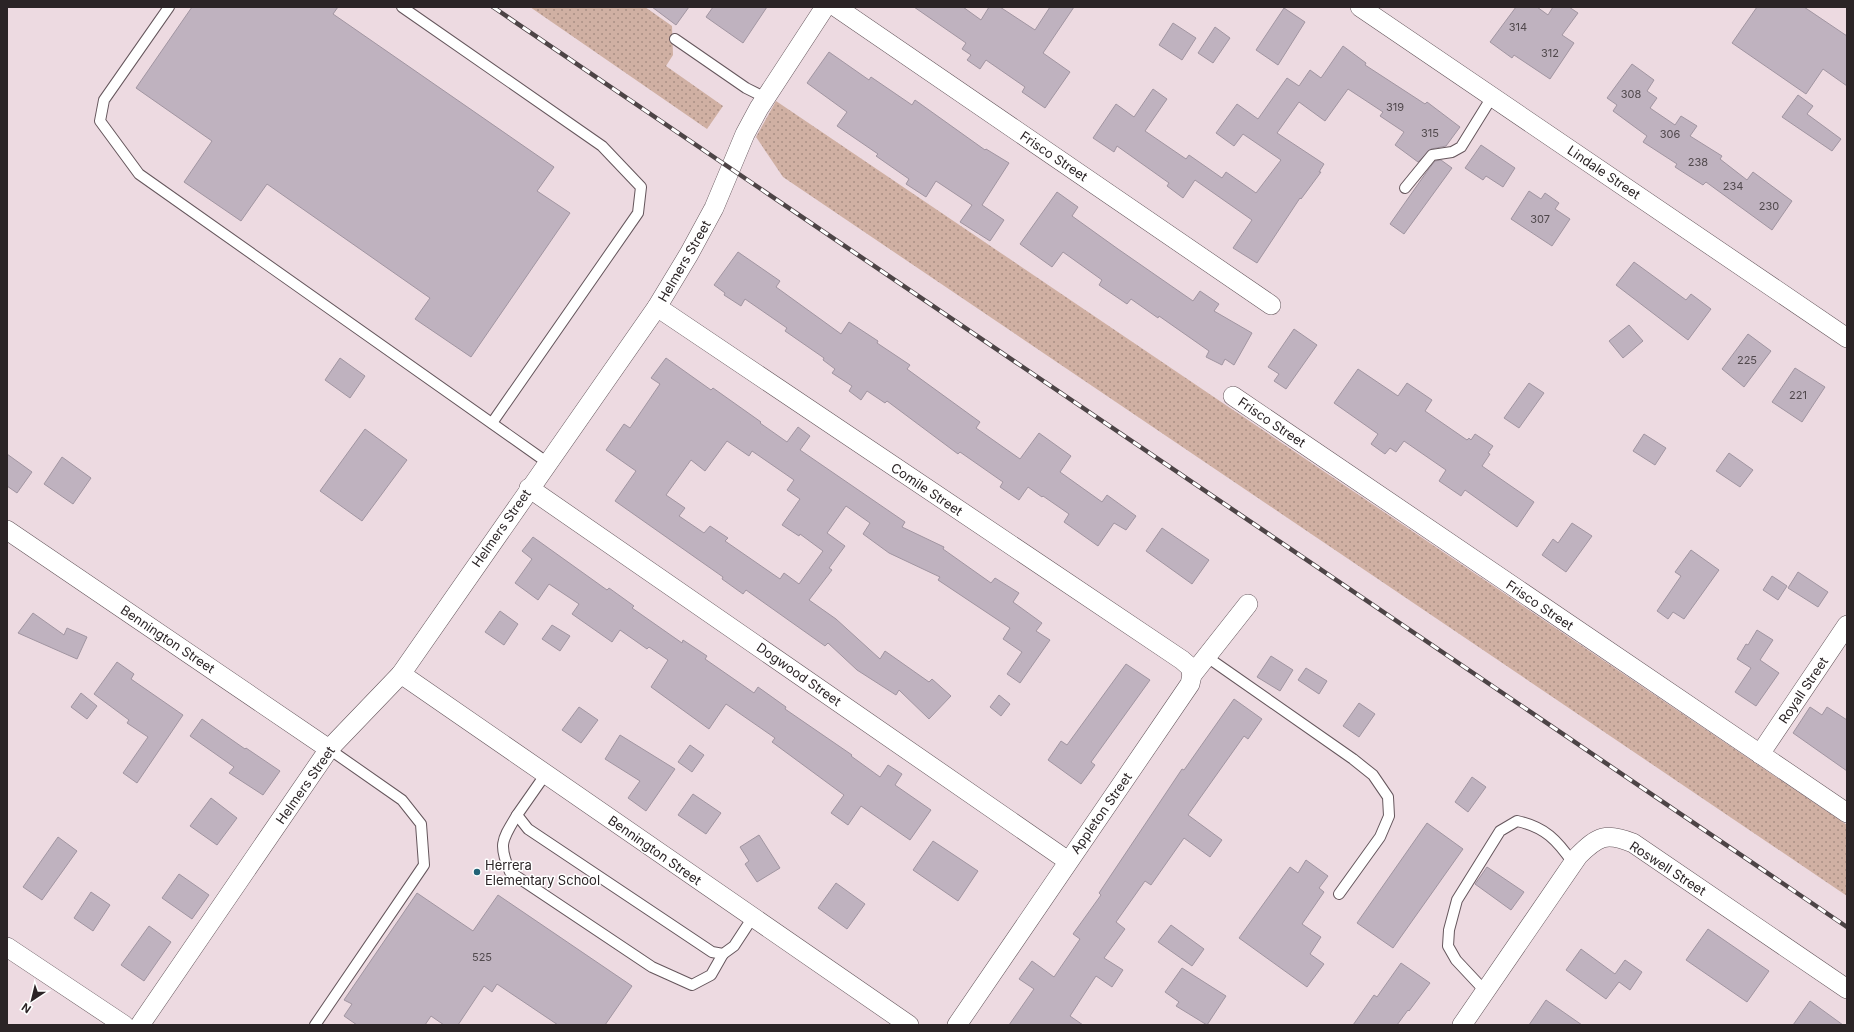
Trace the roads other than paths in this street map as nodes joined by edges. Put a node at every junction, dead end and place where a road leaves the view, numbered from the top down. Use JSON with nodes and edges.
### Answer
{"nodes":[{"id":1,"x":169,"y":7,"type":"edge"},
{"id":2,"x":402,"y":7,"type":"edge"},
{"id":3,"x":825,"y":7,"type":"edge"},
{"id":4,"x":836,"y":7,"type":"edge"},
{"id":5,"x":1360,"y":7,"type":"edge"},
{"id":6,"x":675,"y":39,"type":"dead end"},
{"id":7,"x":1492,"y":97,"type":"junction"},
{"id":8,"x":766,"y":98,"type":"junction"},
{"id":9,"x":1405,"y":188,"type":"dead end"},
{"id":10,"x":1271,"y":305,"type":"dead end"},
{"id":11,"x":657,"y":307,"type":"junction"},
{"id":12,"x":1847,"y":338,"type":"edge"},
{"id":13,"x":1233,"y":396,"type":"dead end"},
{"id":14,"x":492,"y":423,"type":"junction"},
{"id":15,"x":548,"y":463,"type":"junction"},
{"id":16,"x":529,"y":488,"type":"junction"},
{"id":17,"x":7,"y":530,"type":"edge"},
{"id":18,"x":1248,"y":604,"type":"dead end"},
{"id":19,"x":1847,"y":625,"type":"edge"},
{"id":20,"x":1207,"y":657,"type":"junction"},
{"id":21,"x":401,"y":674,"type":"junction"},
{"id":22,"x":1192,"y":675,"type":"junction"},
{"id":23,"x":329,"y":749,"type":"junction"},
{"id":24,"x":1760,"y":754,"type":"junction"},
{"id":25,"x":546,"y":774,"type":"junction"},
{"id":26,"x":1847,"y":813,"type":"edge"},
{"id":27,"x":517,"y":815,"type":"junction"},
{"id":28,"x":1068,"y":861,"type":"junction"},
{"id":29,"x":1573,"y":863,"type":"junction"},
{"id":30,"x":1339,"y":894,"type":"dead end"},
{"id":31,"x":753,"y":917,"type":"junction"},
{"id":32,"x":7,"y":947,"type":"edge"},
{"id":33,"x":723,"y":954,"type":"junction"},
{"id":34,"x":1847,"y":989,"type":"edge"},
{"id":35,"x":1485,"y":991,"type":"junction"},
{"id":36,"x":124,"y":1025,"type":"edge"},
{"id":37,"x":140,"y":1025,"type":"edge"},
{"id":38,"x":315,"y":1025,"type":"edge"},
{"id":39,"x":909,"y":1025,"type":"edge"},
{"id":40,"x":957,"y":1025,"type":"edge"},
{"id":41,"x":1462,"y":1025,"type":"edge"}],
"edges":[{"from":1,"to":14,"type":"lane"},
{"from":2,"to":14,"type":"lane"},
{"from":3,"to":8,"type":"street","name":"Helmers Street"},
{"from":4,"to":10,"type":"street","name":"Frisco Street"},
{"from":5,"to":7,"type":"street","name":"Lindale Street"},
{"from":6,"to":8,"type":"lane"},
{"from":7,"to":9,"type":"lane"},
{"from":7,"to":12,"type":"street","name":"Lindale Street"},
{"from":8,"to":11,"type":"street","name":"Helmers Street"},
{"from":11,"to":15,"type":"street","name":"Helmers Street"},
{"from":11,"to":22,"type":"street","name":"Comile Street"},
{"from":13,"to":24,"type":"street","name":"Frisco Street"},
{"from":14,"to":15,"type":"lane"},
{"from":15,"to":16,"type":"street","name":"Helmers Street"},
{"from":16,"to":21,"type":"street","name":"Helmers Street"},
{"from":16,"to":28,"type":"street","name":"Dogwood Street"},
{"from":17,"to":23,"type":"street","name":"Bennington Street"},
{"from":18,"to":20,"type":"street","name":"Appleton Street"},
{"from":19,"to":24,"type":"street","name":"Royall Street"},
{"from":20,"to":22,"type":"street","name":"Appleton Street"},
{"from":20,"to":30,"type":"lane"},
{"from":21,"to":23,"type":"street","name":"Helmers Street"},
{"from":21,"to":25,"type":"street","name":"Bennington Street"},
{"from":22,"to":28,"type":"street","name":"Appleton Street"},
{"from":23,"to":37,"type":"street","name":"Helmers Street"},
{"from":23,"to":38,"type":"lane"},
{"from":24,"to":26,"type":"street","name":"Frisco Street"},
{"from":25,"to":27,"type":"lane"},
{"from":25,"to":31,"type":"street","name":"Bennington Street"},
{"from":27,"to":33,"type":"lane"},
{"from":27,"to":33,"type":"lane"},
{"from":28,"to":40,"type":"street","name":"Appleton Street"},
{"from":29,"to":34,"type":"street","name":"Roswell Street"},
{"from":29,"to":35,"type":"street","name":"Roswell Street"},
{"from":29,"to":35,"type":"lane"},
{"from":31,"to":33,"type":"lane"},
{"from":31,"to":39,"type":"street","name":"Bennington Street"},
{"from":32,"to":36,"type":"street"},
{"from":35,"to":41,"type":"street","name":"Roswell Street"}]}
